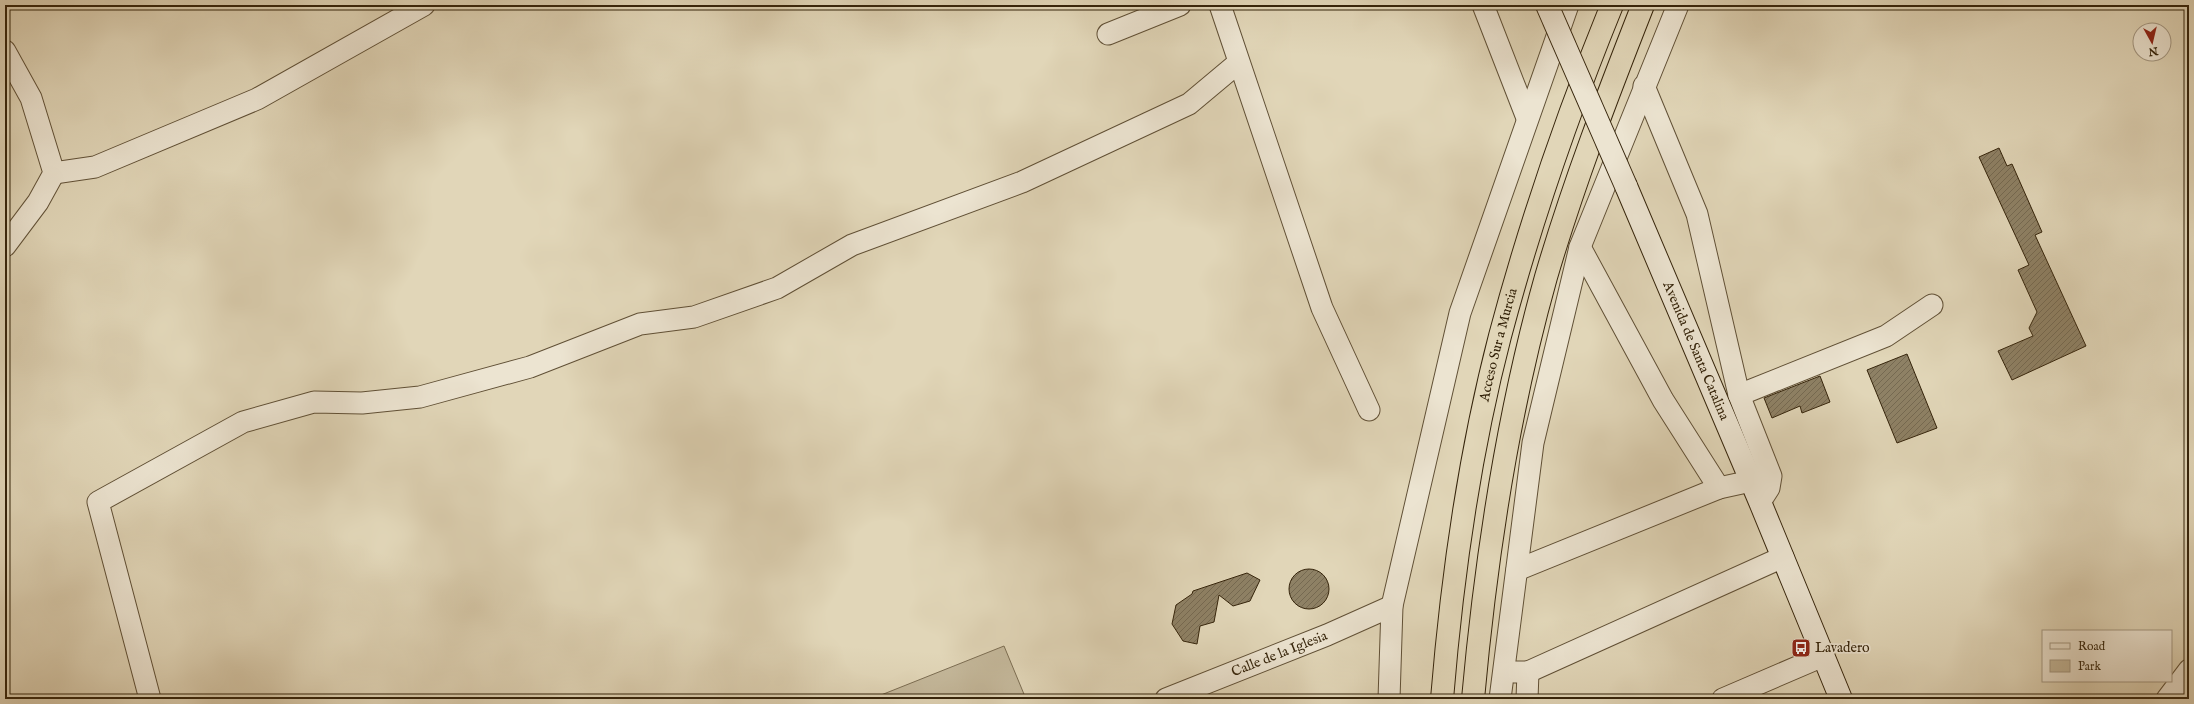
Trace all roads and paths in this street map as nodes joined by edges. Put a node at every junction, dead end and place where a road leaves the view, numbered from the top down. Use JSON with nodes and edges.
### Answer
{"nodes":[{"id":1,"x":424,"y":5,"type":"edge"},
{"id":2,"x":1180,"y":5,"type":"edge"},
{"id":3,"x":1220,"y":5,"type":"edge"},
{"id":4,"x":1482,"y":5,"type":"edge"},
{"id":5,"x":1547,"y":5,"type":"edge"},
{"id":6,"x":1568,"y":5,"type":"edge"},
{"id":7,"x":1612,"y":5,"type":"edge"},
{"id":8,"x":1643,"y":5,"type":"edge"},
{"id":9,"x":1678,"y":5,"type":"edge"},
{"id":10,"x":1108,"y":34,"type":"dead end"},
{"id":11,"x":5,"y":51,"type":"edge"},
{"id":12,"x":1238,"y":63,"type":"junction"},
{"id":13,"x":1644,"y":86,"type":"junction"},
{"id":14,"x":1527,"y":118,"type":"junction"},
{"id":15,"x":54,"y":172,"type":"junction"},
{"id":16,"x":5,"y":246,"type":"edge"},
{"id":17,"x":1580,"y":247,"type":"junction"},
{"id":18,"x":1932,"y":305,"type":"dead end"},
{"id":19,"x":1739,"y":395,"type":"junction"},
{"id":20,"x":1369,"y":410,"type":"dead end"},
{"id":21,"x":1751,"y":481,"type":"junction"},
{"id":22,"x":1718,"y":488,"type":"junction"},
{"id":23,"x":1760,"y":502,"type":"junction"},
{"id":24,"x":1783,"y":557,"type":"junction"},
{"id":25,"x":1517,"y":570,"type":"junction"},
{"id":26,"x":1392,"y":606,"type":"junction"},
{"id":27,"x":1824,"y":656,"type":"junction"},
{"id":28,"x":2189,"y":670,"type":"edge"},
{"id":29,"x":1504,"y":671,"type":"junction"},
{"id":30,"x":1528,"y":672,"type":"junction"},
{"id":31,"x":150,"y":699,"type":"edge"},
{"id":32,"x":1166,"y":699,"type":"edge"},
{"id":33,"x":1389,"y":699,"type":"edge"},
{"id":34,"x":1442,"y":699,"type":"edge"},
{"id":35,"x":1473,"y":699,"type":"edge"},
{"id":36,"x":1500,"y":699,"type":"edge"},
{"id":37,"x":1527,"y":699,"type":"edge"},
{"id":38,"x":1723,"y":699,"type":"edge"},
{"id":39,"x":1841,"y":699,"type":"edge"},
{"id":40,"x":2167,"y":699,"type":"edge"}],
"edges":[{"from":1,"to":15,"type":"street"},
{"from":2,"to":10,"type":"street"},
{"from":3,"to":12,"type":"street"},
{"from":4,"to":14,"type":"street"},
{"from":5,"to":21,"type":"main road","name":"Avenida de Santa Catalina","bridge":true},
{"from":6,"to":14,"type":"street"},
{"from":7,"to":34,"type":"highway","name":"Acceso Sur a Murcia"},
{"from":8,"to":35,"type":"highway","name":"Acceso Sur a Murcia"},
{"from":9,"to":13,"type":"street"},
{"from":11,"to":15,"type":"street"},
{"from":12,"to":20,"type":"street"},
{"from":12,"to":31,"type":"street"},
{"from":13,"to":17,"type":"street"},
{"from":13,"to":19,"type":"street"},
{"from":14,"to":26,"type":"street"},
{"from":15,"to":16,"type":"street"},
{"from":17,"to":22,"type":"street"},
{"from":17,"to":25,"type":"street"},
{"from":18,"to":19,"type":"street"},
{"from":19,"to":23,"type":"street"},
{"from":21,"to":22,"type":"street"},
{"from":21,"to":23,"type":"main road","name":"Avenida de Santa Catalina"},
{"from":22,"to":25,"type":"street"},
{"from":23,"to":24,"type":"main road","name":"Avenida de Santa Catalina"},
{"from":24,"to":27,"type":"main road","name":"Avenida de Santa Catalina"},
{"from":24,"to":30,"type":"street"},
{"from":25,"to":29,"type":"street"},
{"from":26,"to":32,"type":"street","name":"Calle de la Iglesia"},
{"from":26,"to":33,"type":"street"},
{"from":27,"to":38,"type":"street"},
{"from":27,"to":39,"type":"main road","name":"Avenida de Santa Catalina"},
{"from":28,"to":40,"type":"street"},
{"from":29,"to":30,"type":"street"},
{"from":29,"to":36,"type":"street"},
{"from":30,"to":37,"type":"street"}]}
